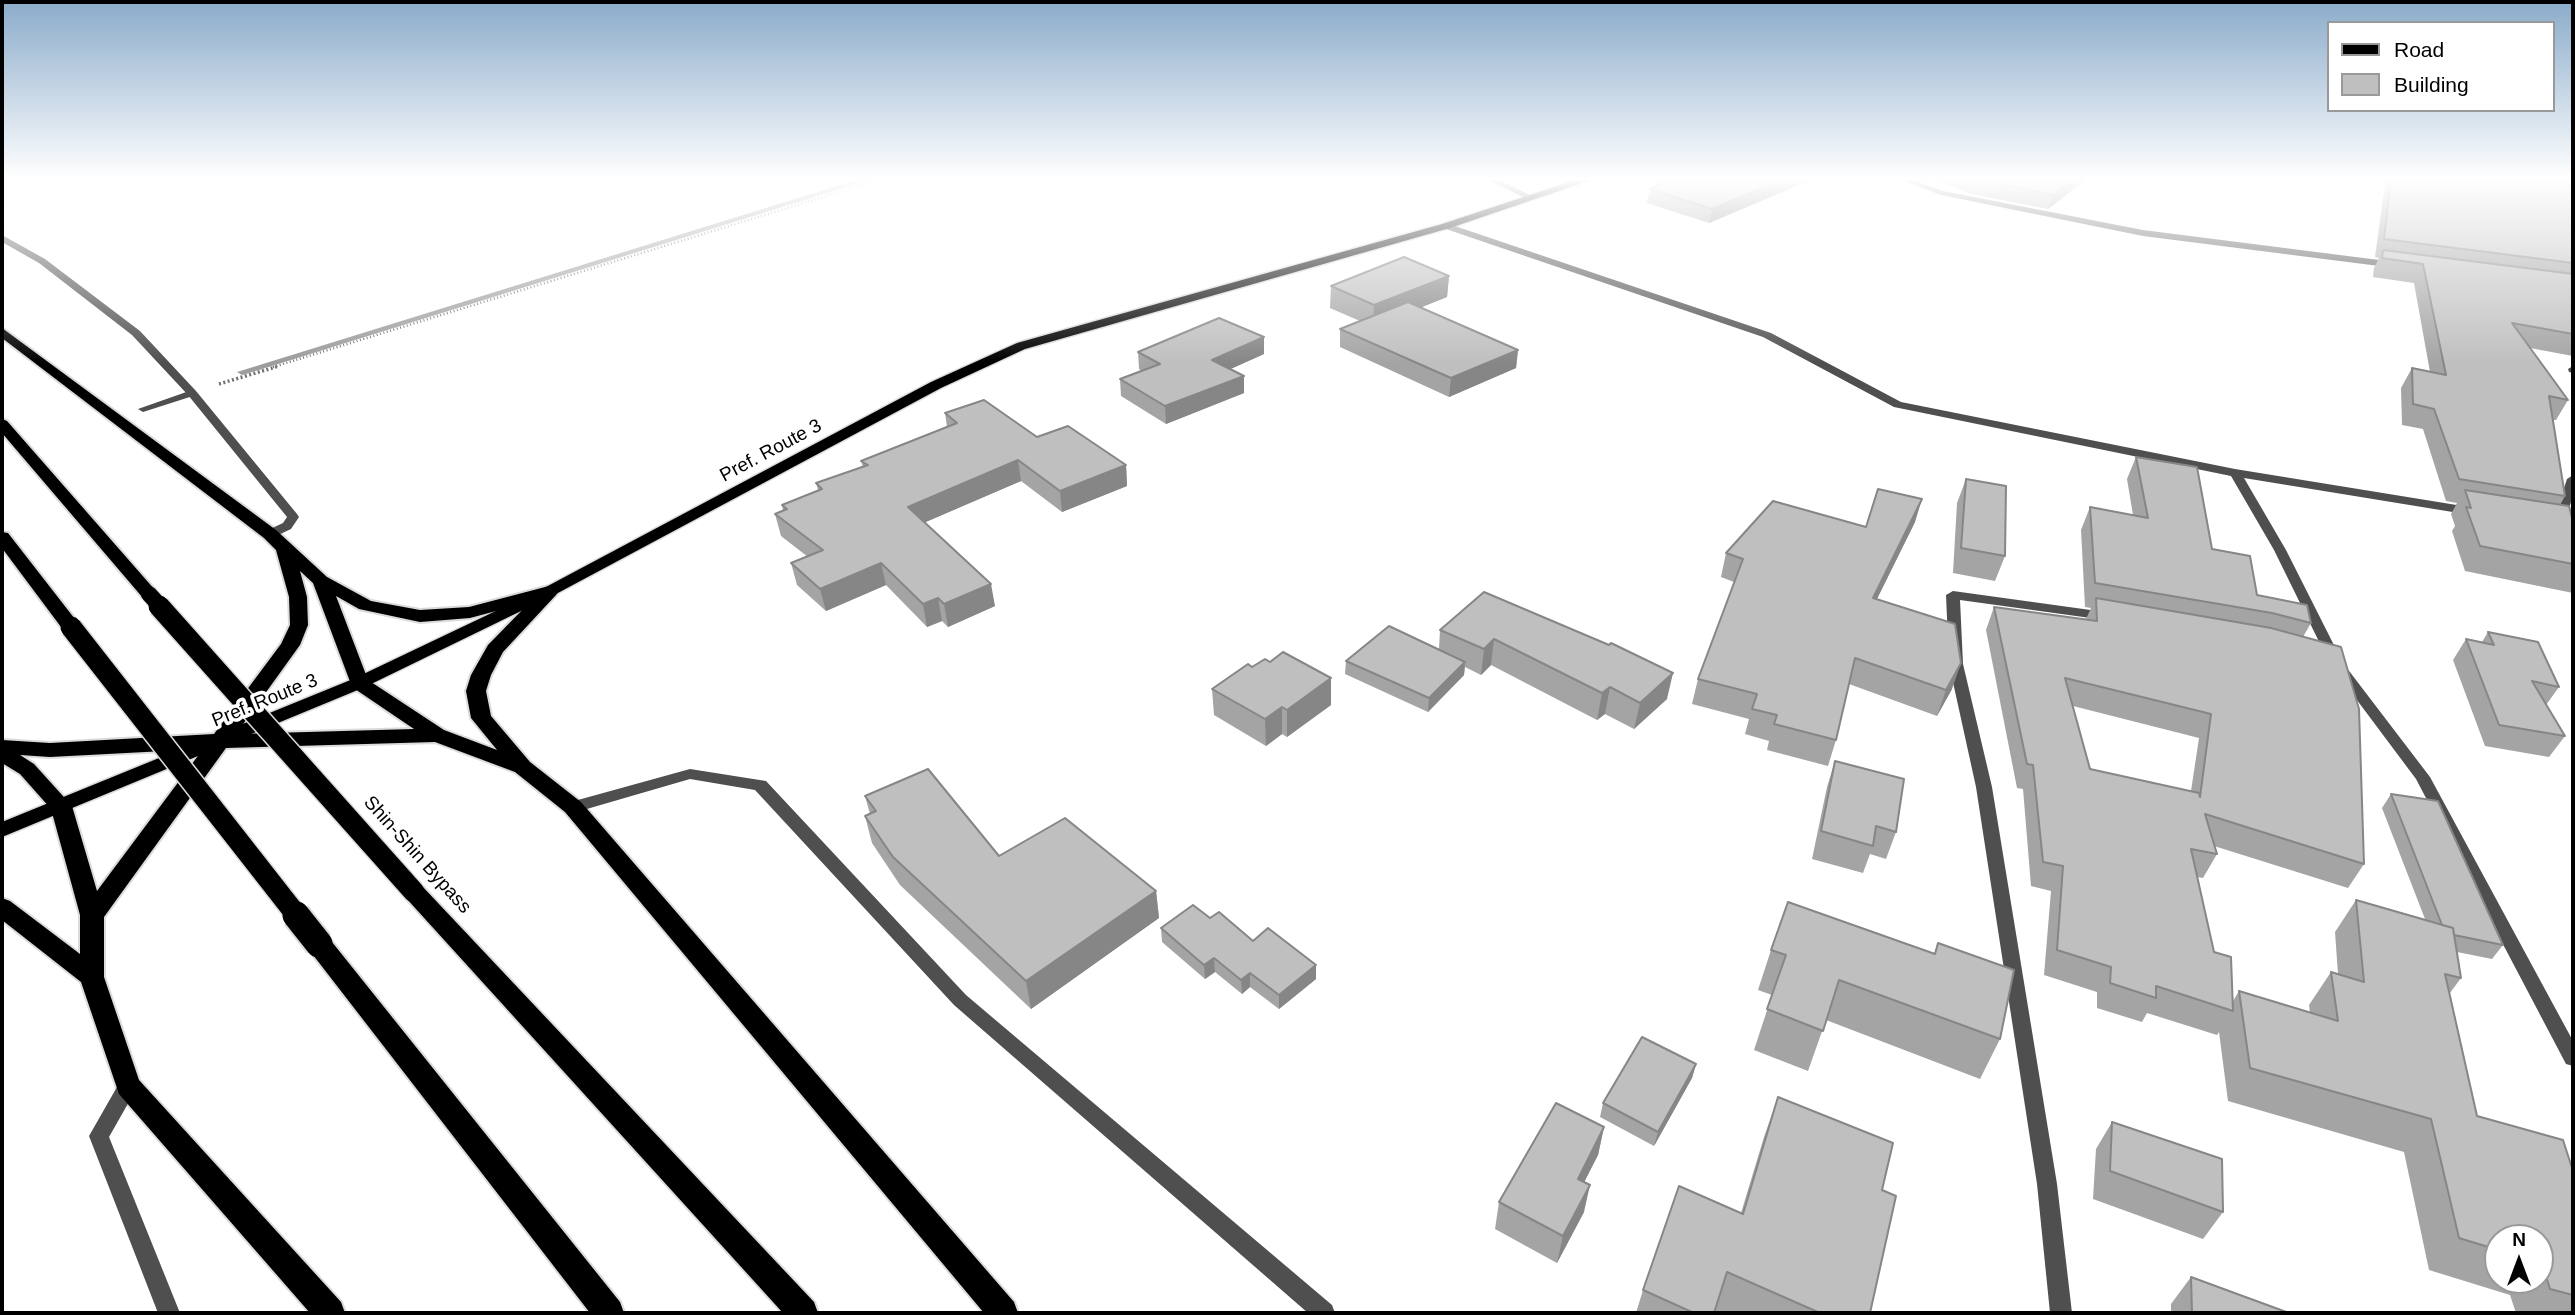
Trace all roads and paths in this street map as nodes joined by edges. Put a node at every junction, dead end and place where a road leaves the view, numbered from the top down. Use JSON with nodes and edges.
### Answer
{"nodes":[{"id":1,"x":8,"y":241,"type":"edge"},
{"id":2,"x":680,"y":241,"type":"edge"},
{"id":3,"x":1392,"y":241,"type":"edge"},
{"id":4,"x":1491,"y":241,"type":"edge"},
{"id":5,"x":2209,"y":241,"type":"edge"},
{"id":6,"x":2403,"y":266,"type":"edge"},
{"id":7,"x":2,"y":332,"type":"edge"},
{"id":8,"x":192,"y":393,"type":"junction"},
{"id":9,"x":144,"y":409,"type":"dead end"},
{"id":10,"x":2,"y":424,"type":"edge"},
{"id":11,"x":2235,"y":473,"type":"junction"},
{"id":12,"x":2573,"y":479,"type":"edge"},
{"id":13,"x":2491,"y":514,"type":"edge"},
{"id":14,"x":2556,"y":526,"type":"edge"},
{"id":15,"x":270,"y":534,"type":"junction"},
{"id":16,"x":2,"y":537,"type":"edge"},
{"id":17,"x":284,"y":548,"type":"junction"},
{"id":18,"x":321,"y":581,"type":"junction"},
{"id":19,"x":550,"y":591,"type":"junction"},
{"id":20,"x":149,"y":594,"type":"joint"},
{"id":21,"x":2124,"y":619,"type":"edge"},
{"id":22,"x":2311,"y":657,"type":"edge"},
{"id":23,"x":2337,"y":664,"type":"junction"},
{"id":24,"x":359,"y":683,"type":"junction"},
{"id":25,"x":437,"y":735,"type":"junction"},
{"id":26,"x":218,"y":741,"type":"junction"},
{"id":27,"x":2,"y":747,"type":"edge"},
{"id":28,"x":2,"y":753,"type":"edge"},
{"id":29,"x":523,"y":767,"type":"junction"},
{"id":30,"x":61,"y":806,"type":"junction"},
{"id":31,"x":573,"y":807,"type":"junction"},
{"id":32,"x":2,"y":830,"type":"edge"},
{"id":33,"x":2,"y":907,"type":"edge"},
{"id":34,"x":92,"y":915,"type":"junction"},
{"id":35,"x":92,"y":977,"type":"junction"},
{"id":36,"x":2573,"y":1058,"type":"edge"},
{"id":37,"x":128,"y":1086,"type":"junction"},
{"id":38,"x":169,"y":1313,"type":"edge"},
{"id":39,"x":330,"y":1313,"type":"edge"},
{"id":40,"x":609,"y":1313,"type":"edge"},
{"id":41,"x":803,"y":1313,"type":"edge"},
{"id":42,"x":1003,"y":1313,"type":"edge"},
{"id":43,"x":1324,"y":1313,"type":"edge"},
{"id":44,"x":2062,"y":1313,"type":"edge"}],
"edges":[{"from":1,"to":8,"type":"street"},
{"from":2,"to":8,"type":"path"},
{"from":3,"to":19,"type":"main road","name":"Pref. Route 3"},
{"from":4,"to":11,"type":"street"},
{"from":5,"to":6,"type":"street"},
{"from":7,"to":15,"type":"highway"},
{"from":8,"to":9,"type":"street"},
{"from":8,"to":15,"type":"street"},
{"from":10,"to":20,"type":"highway","name":"Shin-Shin Bypass"},
{"from":11,"to":13,"type":"street"},
{"from":11,"to":23,"type":"street"},
{"from":12,"to":14,"type":"street"},
{"from":15,"to":17,"type":"highway"},
{"from":16,"to":40,"type":"highway","bridge":true},
{"from":17,"to":18,"type":"highway"},
{"from":17,"to":26,"type":"highway"},
{"from":18,"to":19,"type":"highway"},
{"from":18,"to":24,"type":"highway"},
{"from":19,"to":24,"type":"main road","name":"Pref. Route 3"},
{"from":19,"to":29,"type":"highway"},
{"from":20,"to":41,"type":"highway","name":"Shin-Shin Bypass","bridge":true},
{"from":21,"to":44,"type":"street"},
{"from":22,"to":23,"type":"street"},
{"from":23,"to":36,"type":"street"},
{"from":24,"to":25,"type":"highway"},
{"from":24,"to":26,"type":"main road","name":"Pref. Route 3"},
{"from":25,"to":26,"type":"highway"},
{"from":25,"to":29,"type":"highway"},
{"from":26,"to":27,"type":"highway"},
{"from":26,"to":30,"type":"main road","name":"Pref. Route 3"},
{"from":26,"to":34,"type":"highway"},
{"from":28,"to":30,"type":"highway"},
{"from":29,"to":31,"type":"highway"},
{"from":30,"to":32,"type":"main road","name":"Pref. Route 3"},
{"from":30,"to":34,"type":"highway"},
{"from":31,"to":42,"type":"highway"},
{"from":31,"to":43,"type":"street"},
{"from":33,"to":35,"type":"highway"},
{"from":34,"to":35,"type":"highway"},
{"from":35,"to":37,"type":"highway"},
{"from":37,"to":38,"type":"street"},
{"from":37,"to":39,"type":"highway"}]}
